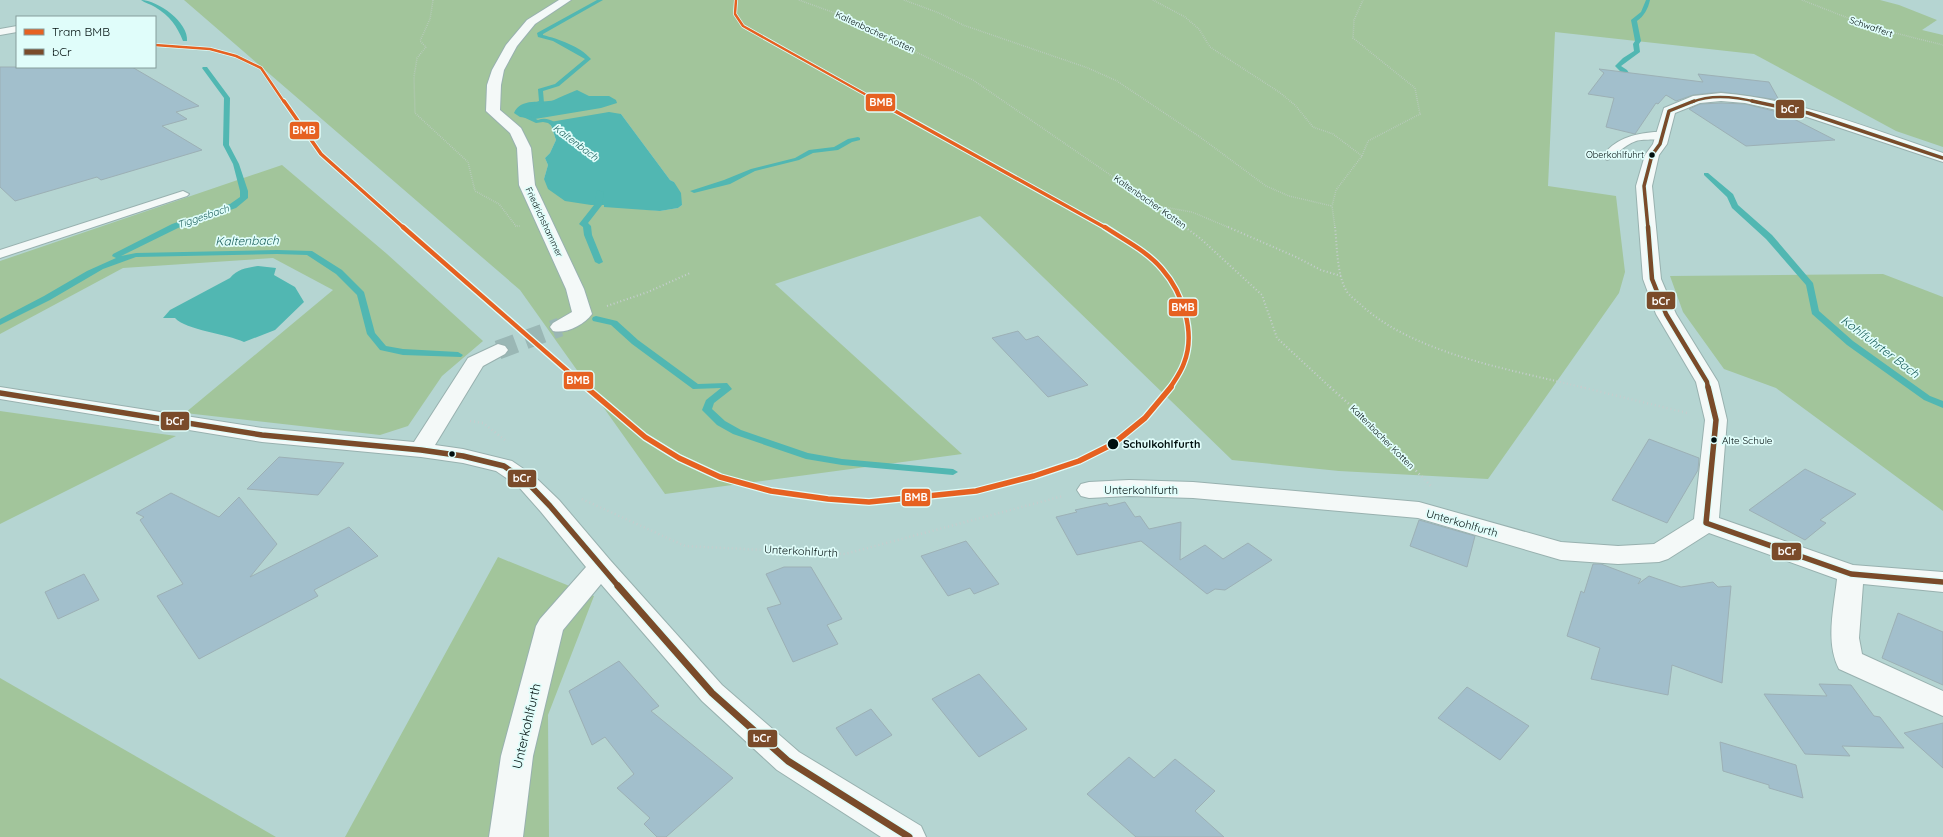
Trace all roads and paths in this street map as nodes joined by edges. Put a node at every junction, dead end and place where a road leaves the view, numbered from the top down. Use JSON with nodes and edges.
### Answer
{"nodes":[{"id":1,"x":434,"y":0,"type":"edge"},
{"id":2,"x":566,"y":0,"type":"edge"},
{"id":3,"x":799,"y":0,"type":"edge"},
{"id":4,"x":904,"y":0,"type":"edge"},
{"id":5,"x":1153,"y":0,"type":"edge"},
{"id":6,"x":1363,"y":0,"type":"edge"},
{"id":7,"x":1802,"y":0,"type":"edge"},
{"id":8,"x":16,"y":29,"type":"edge"},
{"id":9,"x":0,"y":32,"type":"edge"},
{"id":10,"x":1943,"y":45,"type":"edge"},
{"id":11,"x":1662,"y":135,"type":"junction"},
{"id":12,"x":1362,"y":156,"type":"junction"},
{"id":13,"x":1608,"y":157,"type":"dead end"},
{"id":14,"x":1938,"y":157,"type":"edge"},
{"id":15,"x":183,"y":194,"type":"dead end"},
{"id":16,"x":1156,"y":206,"type":"junction"},
{"id":17,"x":1332,"y":206,"type":"junction"},
{"id":18,"x":538,"y":210,"type":"junction"},
{"id":19,"x":0,"y":254,"type":"edge"},
{"id":20,"x":690,"y":273,"type":"dead end"},
{"id":21,"x":1341,"y":276,"type":"junction"},
{"id":22,"x":582,"y":314,"type":"junction"},
{"id":23,"x":560,"y":327,"type":"tunnel mouth"},
{"id":24,"x":498,"y":350,"type":"tunnel mouth"},
{"id":25,"x":0,"y":393,"type":"edge"},
{"id":26,"x":1716,"y":420,"type":"junction"},
{"id":27,"x":421,"y":450,"type":"junction"},
{"id":28,"x":1432,"y":488,"type":"dead end"},
{"id":29,"x":1089,"y":490,"type":"joint"},
{"id":30,"x":579,"y":498,"type":"dead end"},
{"id":31,"x":1706,"y":523,"type":"junction"},
{"id":32,"x":601,"y":567,"type":"junction"},
{"id":33,"x":1851,"y":574,"type":"junction"},
{"id":34,"x":1943,"y":582,"type":"edge"},
{"id":35,"x":1943,"y":704,"type":"edge"},
{"id":36,"x":506,"y":837,"type":"edge"},
{"id":37,"x":909,"y":837,"type":"edge"}],
"edges":[{"from":1,"to":18,"type":"path"},
{"from":2,"to":18,"type":"street","name":"Friedrichshammer"},
{"from":3,"to":16,"type":"path","name":"Kaltenbacher Kotten"},
{"from":4,"to":17,"type":"path"},
{"from":5,"to":12,"type":"path"},
{"from":6,"to":12,"type":"path"},
{"from":7,"to":10,"type":"path","name":"Schwaffert"},
{"from":8,"to":9,"type":"street"},
{"from":11,"to":13,"type":"lane"},
{"from":11,"to":14,"type":"street"},
{"from":11,"to":26,"type":"street"},
{"from":12,"to":17,"type":"path"},
{"from":15,"to":19,"type":"lane"},
{"from":16,"to":21,"type":"path"},
{"from":16,"to":28,"type":"path","name":"Kaltenbacher Kotten"},
{"from":17,"to":21,"type":"path"},
{"from":18,"to":22,"type":"street","name":"Friedrichshammer"},
{"from":20,"to":22,"type":"path"},
{"from":21,"to":26,"type":"path"},
{"from":22,"to":23,"type":"street"},
{"from":24,"to":27,"type":"street"},
{"from":25,"to":27,"type":"street"},
{"from":26,"to":31,"type":"street"},
{"from":27,"to":32,"type":"street"},
{"from":29,"to":30,"type":"path","name":"Unterkohlfurth"},
{"from":29,"to":31,"type":"street","name":"Unterkohlfurth"},
{"from":31,"to":33,"type":"street"},
{"from":32,"to":36,"type":"street","name":"Unterkohlfurth"},
{"from":32,"to":37,"type":"street"},
{"from":33,"to":34,"type":"street"},
{"from":33,"to":35,"type":"street"}]}
